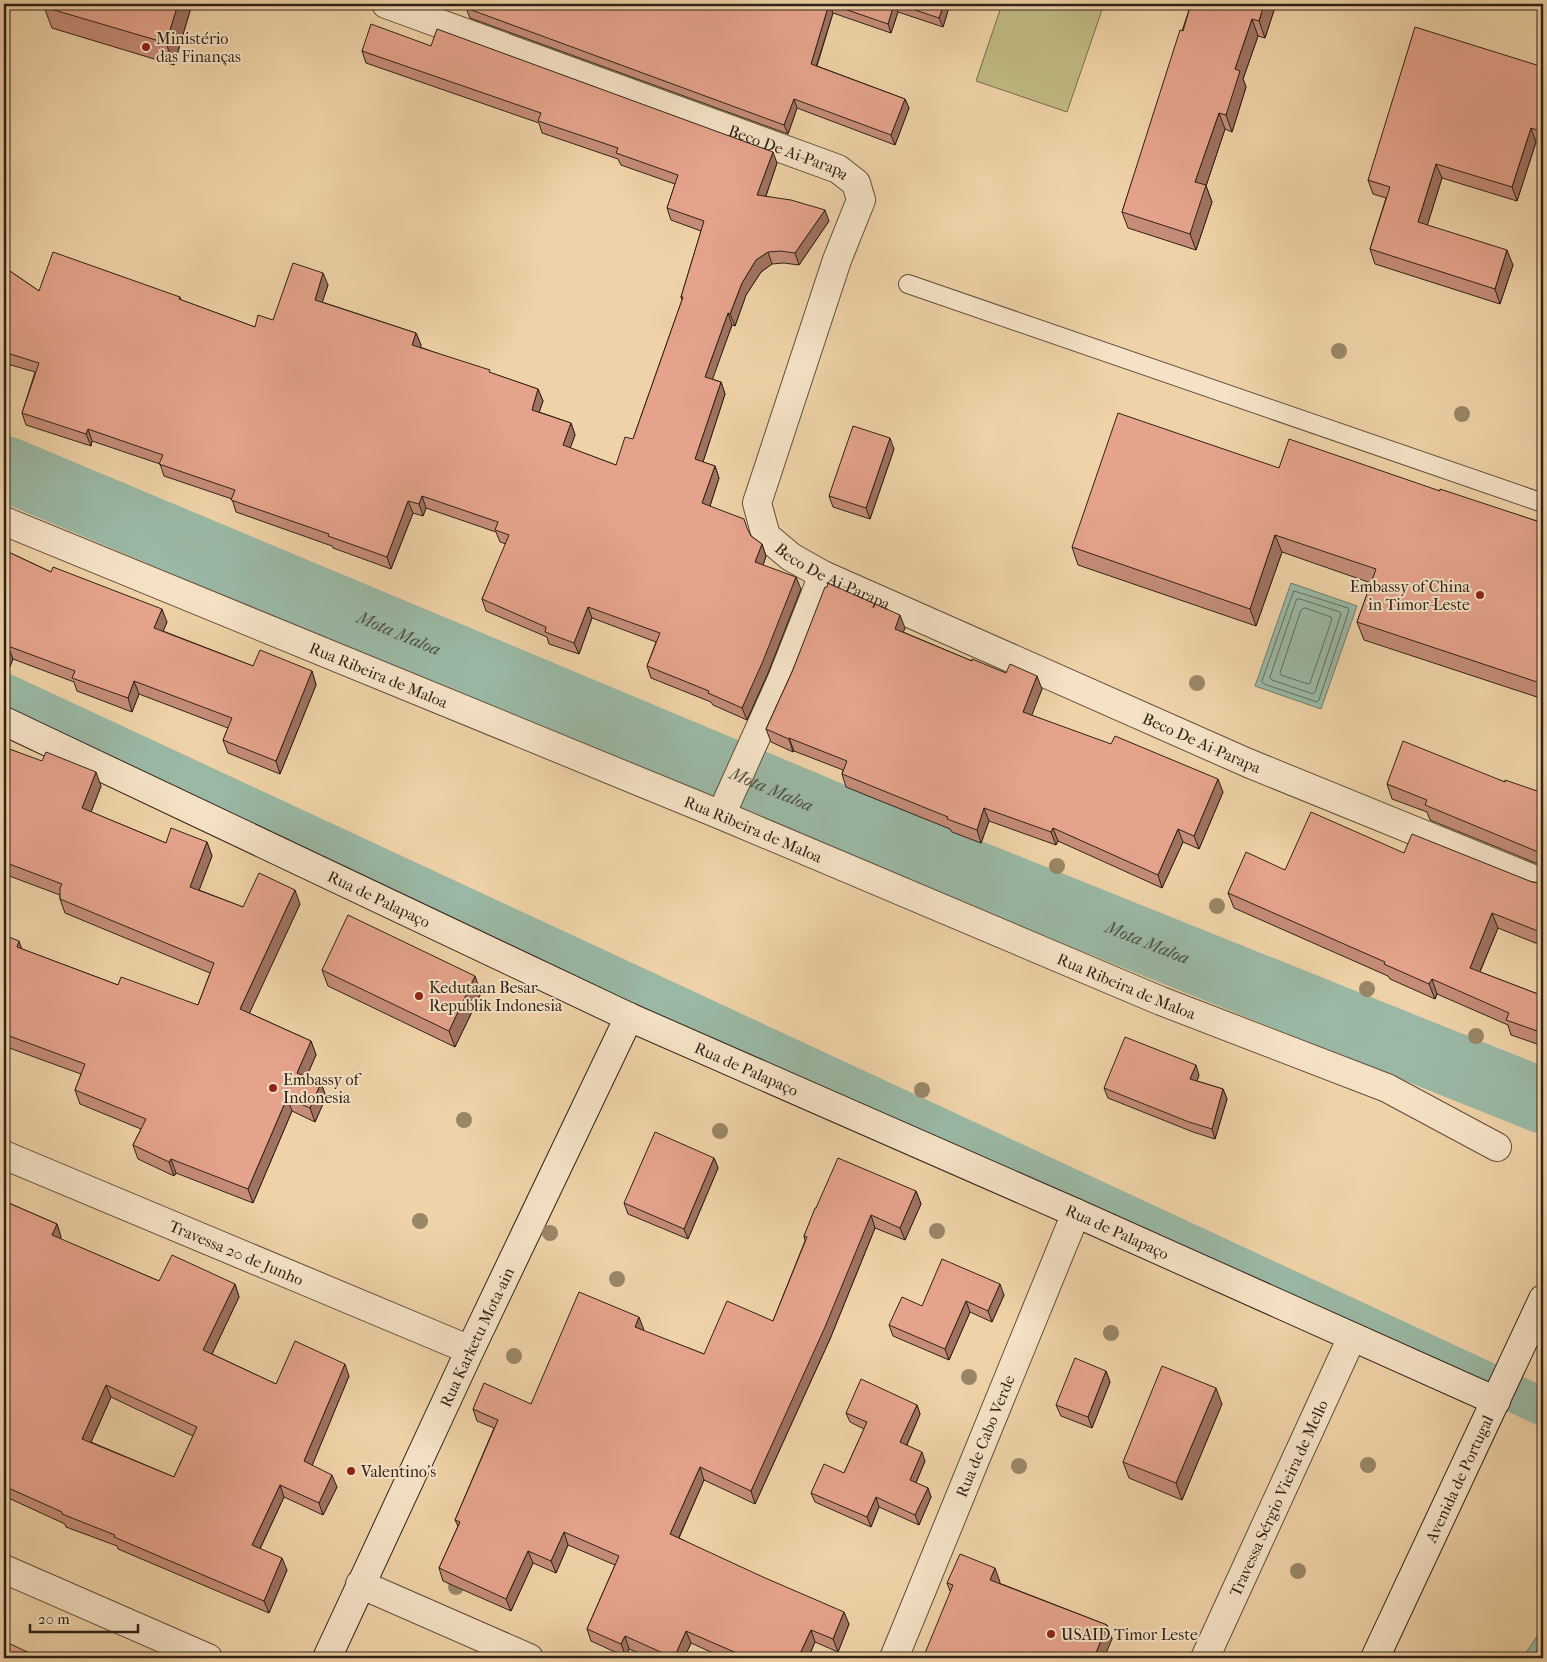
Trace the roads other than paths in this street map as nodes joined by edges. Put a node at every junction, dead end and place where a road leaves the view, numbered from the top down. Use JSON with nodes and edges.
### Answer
{"nodes":[{"id":1,"x":386,"y":4,"type":"edge"},
{"id":2,"x":908,"y":284,"type":"dead end"},
{"id":3,"x":1543,"y":503,"type":"edge"},
{"id":4,"x":4,"y":521,"type":"edge"},
{"id":5,"x":823,"y":575,"type":"junction"},
{"id":6,"x":4,"y":721,"type":"edge"},
{"id":7,"x":721,"y":815,"type":"junction"},
{"id":8,"x":1543,"y":883,"type":"edge"},
{"id":9,"x":629,"y":1017,"type":"junction"},
{"id":10,"x":1497,"y":1147,"type":"dead end"},
{"id":11,"x":4,"y":1155,"type":"edge"},
{"id":12,"x":1076,"y":1213,"type":"junction"},
{"id":13,"x":1543,"y":1299,"type":"edge"},
{"id":14,"x":1352,"y":1337,"type":"junction"},
{"id":15,"x":470,"y":1350,"type":"junction"},
{"id":16,"x":1496,"y":1401,"type":"junction"},
{"id":17,"x":4,"y":1568,"type":"edge"},
{"id":18,"x":360,"y":1584,"type":"junction"},
{"id":19,"x":208,"y":1658,"type":"edge"},
{"id":20,"x":327,"y":1658,"type":"edge"},
{"id":21,"x":529,"y":1658,"type":"edge"},
{"id":22,"x":894,"y":1658,"type":"edge"},
{"id":23,"x":1205,"y":1658,"type":"edge"},
{"id":24,"x":1375,"y":1658,"type":"edge"}],
"edges":[{"from":1,"to":5,"type":"street","name":"Beco De Ai-Parapa"},
{"from":2,"to":3,"type":"lane"},
{"from":4,"to":7,"type":"street","name":"Rua Ribeira de Maloa"},
{"from":5,"to":7,"type":"street"},
{"from":5,"to":8,"type":"street","name":"Beco De Ai-Parapa"},
{"from":6,"to":9,"type":"street","name":"Rua de Palapaço"},
{"from":7,"to":10,"type":"street","name":"Rua Ribeira de Maloa"},
{"from":9,"to":12,"type":"street","name":"Rua de Palapaço"},
{"from":9,"to":15,"type":"street","name":"Rua Karketu Mota-ain"},
{"from":11,"to":15,"type":"street","name":"Travessa 20 de Junho"},
{"from":12,"to":14,"type":"street","name":"Rua de Palapaço"},
{"from":12,"to":22,"type":"street","name":"Rua de Cabo Verde"},
{"from":13,"to":16,"type":"street","name":"Avenida de Portugal"},
{"from":14,"to":16,"type":"street","name":"Rua de Palapaço"},
{"from":14,"to":23,"type":"street","name":"Travessa Sérgio Vieira de Mello"},
{"from":15,"to":18,"type":"street","name":"Rua Karketu Mota-ain"},
{"from":16,"to":24,"type":"street","name":"Avenida de Portugal"},
{"from":17,"to":19,"type":"street"},
{"from":18,"to":20,"type":"street","name":"Rua Karketu Mota-ain"},
{"from":18,"to":21,"type":"street"}]}
